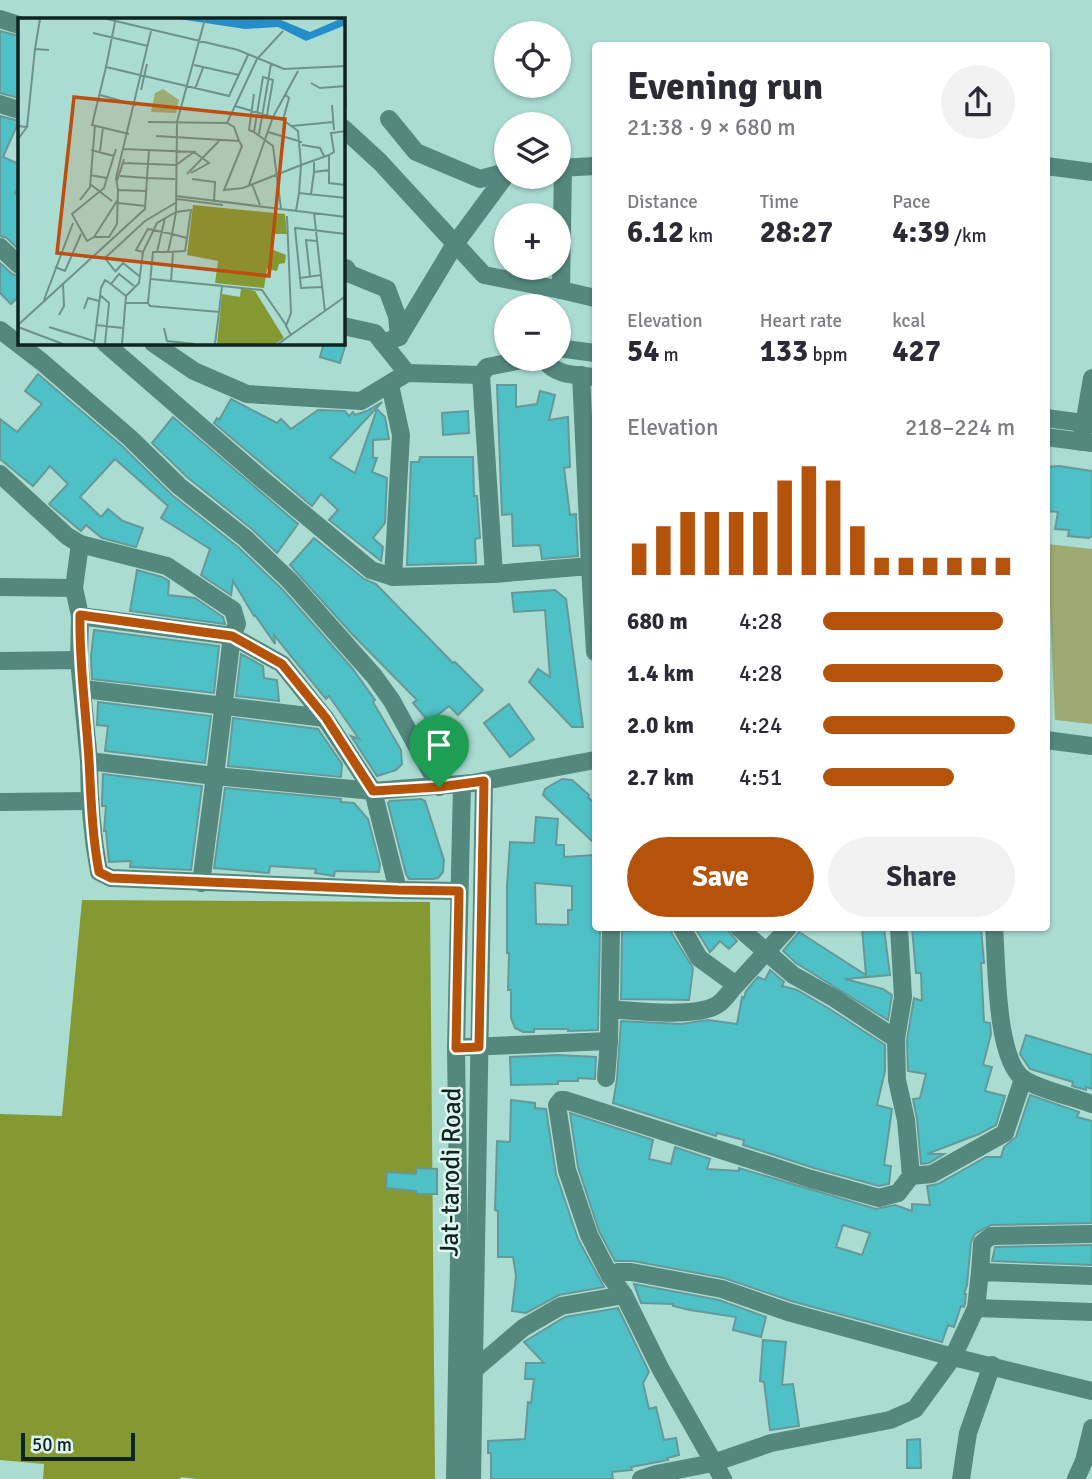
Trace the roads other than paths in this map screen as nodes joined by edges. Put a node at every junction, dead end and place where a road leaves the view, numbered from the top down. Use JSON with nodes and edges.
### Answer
{"nodes":[{"id":1,"x":0,"y":19,"type":"edge"},
{"id":2,"x":18,"y":25,"type":"edge"},
{"id":3,"x":0,"y":104,"type":"edge"},
{"id":4,"x":18,"y":110,"type":"edge"},
{"id":5,"x":389,"y":119,"type":"dead end"},
{"id":6,"x":345,"y":130,"type":"edge"},
{"id":7,"x":592,"y":166,"type":"edge"},
{"id":8,"x":571,"y":167,"type":"edge"},
{"id":9,"x":1050,"y":167,"type":"edge"},
{"id":10,"x":1092,"y":172,"type":"edge"},
{"id":11,"x":494,"y":176,"type":"edge"},
{"id":12,"x":495,"y":189,"type":"edge"},
{"id":13,"x":560,"y":189,"type":"edge"},
{"id":14,"x":455,"y":244,"type":"junction"},
{"id":15,"x":0,"y":247,"type":"edge"},
{"id":16,"x":18,"y":264,"type":"edge"},
{"id":17,"x":346,"y":268,"type":"dead end"},
{"id":18,"x":561,"y":290,"type":"junction"},
{"id":19,"x":592,"y":297,"type":"edge"},
{"id":20,"x":345,"y":326,"type":"edge"},
{"id":21,"x":0,"y":330,"type":"edge"},
{"id":22,"x":391,"y":340,"type":"junction"},
{"id":23,"x":107,"y":345,"type":"edge"},
{"id":24,"x":156,"y":345,"type":"edge"},
{"id":25,"x":571,"y":350,"type":"edge"},
{"id":26,"x":592,"y":353,"type":"edge"},
{"id":27,"x":494,"y":366,"type":"edge"},
{"id":28,"x":557,"y":371,"type":"edge"},
{"id":29,"x":407,"y":373,"type":"junction"},
{"id":30,"x":481,"y":375,"type":"junction"},
{"id":31,"x":588,"y":376,"type":"edge"},
{"id":32,"x":1092,"y":378,"type":"edge"},
{"id":33,"x":390,"y":385,"type":"junction"},
{"id":34,"x":1050,"y":419,"type":"edge"},
{"id":35,"x":1088,"y":424,"type":"edge"},
{"id":36,"x":1050,"y":438,"type":"edge"},
{"id":37,"x":1086,"y":442,"type":"edge"},
{"id":38,"x":0,"y":474,"type":"edge"},
{"id":39,"x":80,"y":544,"type":"junction"},
{"id":40,"x":592,"y":566,"type":"edge"},
{"id":41,"x":494,"y":574,"type":"junction"},
{"id":42,"x":393,"y":577,"type":"junction"},
{"id":43,"x":0,"y":587,"type":"edge"},
{"id":44,"x":74,"y":588,"type":"junction"},
{"id":45,"x":80,"y":615,"type":"junction"},
{"id":46,"x":232,"y":636,"type":"junction"},
{"id":47,"x":79,"y":660,"type":"junction"},
{"id":48,"x":0,"y":661,"type":"edge"},
{"id":49,"x":84,"y":689,"type":"junction"},
{"id":50,"x":222,"y":705,"type":"junction"},
{"id":51,"x":326,"y":718,"type":"junction"},
{"id":52,"x":1050,"y":741,"type":"edge"},
{"id":53,"x":1092,"y":746,"type":"edge"},
{"id":54,"x":89,"y":761,"type":"junction"},
{"id":55,"x":592,"y":761,"type":"edge"},
{"id":56,"x":215,"y":776,"type":"junction"},
{"id":57,"x":473,"y":783,"type":"junction"},
{"id":58,"x":439,"y":787,"type":"junction"},
{"id":59,"x":373,"y":791,"type":"junction"},
{"id":60,"x":89,"y":801,"type":"junction"},
{"id":61,"x":0,"y":802,"type":"edge"},
{"id":62,"x":201,"y":883,"type":"junction"},
{"id":63,"x":398,"y":890,"type":"junction"},
{"id":64,"x":459,"y":891,"type":"junction"},
{"id":65,"x":611,"y":931,"type":"edge"},
{"id":66,"x":684,"y":931,"type":"edge"},
{"id":67,"x":742,"y":931,"type":"edge"},
{"id":68,"x":785,"y":931,"type":"edge"},
{"id":69,"x":899,"y":931,"type":"edge"},
{"id":70,"x":995,"y":931,"type":"edge"},
{"id":71,"x":766,"y":952,"type":"junction"},
{"id":72,"x":736,"y":985,"type":"junction"},
{"id":73,"x":610,"y":1009,"type":"junction"},
{"id":74,"x":897,"y":1039,"type":"junction"},
{"id":75,"x":609,"y":1041,"type":"junction"},
{"id":76,"x":479,"y":1047,"type":"junction"},
{"id":77,"x":456,"y":1048,"type":"junction"},
{"id":78,"x":606,"y":1077,"type":"dead end"},
{"id":79,"x":1023,"y":1079,"type":"junction"},
{"id":80,"x":1092,"y":1104,"type":"edge"},
{"id":81,"x":911,"y":1177,"type":"junction"},
{"id":82,"x":1092,"y":1234,"type":"edge"},
{"id":83,"x":980,"y":1272,"type":"junction"},
{"id":84,"x":610,"y":1276,"type":"junction"},
{"id":85,"x":1092,"y":1276,"type":"edge"},
{"id":86,"x":624,"y":1295,"type":"junction"},
{"id":87,"x":976,"y":1308,"type":"junction"},
{"id":88,"x":1092,"y":1312,"type":"edge"},
{"id":89,"x":953,"y":1357,"type":"junction"},
{"id":90,"x":992,"y":1365,"type":"junction"},
{"id":91,"x":474,"y":1370,"type":"junction"},
{"id":92,"x":1092,"y":1391,"type":"edge"},
{"id":93,"x":1092,"y":1429,"type":"edge"},
{"id":94,"x":1088,"y":1461,"type":"edge"},
{"id":95,"x":713,"y":1463,"type":"junction"},
{"id":96,"x":455,"y":1479,"type":"edge"},
{"id":97,"x":472,"y":1479,"type":"edge"},
{"id":98,"x":641,"y":1479,"type":"edge"},
{"id":99,"x":723,"y":1479,"type":"edge"},
{"id":100,"x":961,"y":1479,"type":"edge"},
{"id":101,"x":1076,"y":1479,"type":"edge"}],
"edges":[{"from":1,"to":2,"type":"street"},
{"from":3,"to":4,"type":"street"},
{"from":5,"to":11,"type":"street"},
{"from":6,"to":14,"type":"street"},
{"from":7,"to":8,"type":"street"},
{"from":9,"to":10,"type":"street"},
{"from":12,"to":14,"type":"street"},
{"from":13,"to":18,"type":"street"},
{"from":14,"to":18,"type":"street"},
{"from":14,"to":22,"type":"street"},
{"from":15,"to":16,"type":"street"},
{"from":17,"to":22,"type":"street"},
{"from":18,"to":19,"type":"street"},
{"from":20,"to":22,"type":"street"},
{"from":21,"to":58,"type":"street"},
{"from":22,"to":29,"type":"street"},
{"from":23,"to":42,"type":"street"},
{"from":24,"to":33,"type":"street"},
{"from":25,"to":26,"type":"street"},
{"from":27,"to":30,"type":"street"},
{"from":28,"to":31,"type":"street"},
{"from":29,"to":30,"type":"street"},
{"from":29,"to":33,"type":"street"},
{"from":30,"to":41,"type":"street"},
{"from":31,"to":40,"type":"street"},
{"from":32,"to":35,"type":"street"},
{"from":33,"to":42,"type":"street"},
{"from":34,"to":35,"type":"street"},
{"from":35,"to":37,"type":"street"},
{"from":36,"to":37,"type":"street"},
{"from":38,"to":39,"type":"street"},
{"from":39,"to":44,"type":"street"},
{"from":39,"to":46,"type":"street"},
{"from":40,"to":41,"type":"street"},
{"from":41,"to":42,"type":"street"},
{"from":43,"to":44,"type":"street"},
{"from":44,"to":45,"type":"street"},
{"from":45,"to":46,"type":"street"},
{"from":45,"to":47,"type":"street"},
{"from":46,"to":50,"type":"street"},
{"from":46,"to":51,"type":"street"},
{"from":47,"to":48,"type":"street"},
{"from":47,"to":49,"type":"street"},
{"from":49,"to":50,"type":"street"},
{"from":49,"to":54,"type":"street"},
{"from":50,"to":51,"type":"street"},
{"from":50,"to":56,"type":"street"},
{"from":51,"to":59,"type":"street"},
{"from":52,"to":53,"type":"street"},
{"from":54,"to":56,"type":"street"},
{"from":54,"to":60,"type":"street"},
{"from":55,"to":57,"type":"street"},
{"from":56,"to":59,"type":"street"},
{"from":56,"to":62,"type":"street"},
{"from":57,"to":58,"type":"street"},
{"from":57,"to":64,"type":"street"},
{"from":57,"to":76,"type":"street","name":"Jat-tarodi Road"},
{"from":58,"to":59,"type":"street"},
{"from":59,"to":63,"type":"street"},
{"from":60,"to":61,"type":"street"},
{"from":60,"to":62,"type":"street"},
{"from":62,"to":63,"type":"street"},
{"from":63,"to":64,"type":"street"},
{"from":64,"to":77,"type":"street"},
{"from":65,"to":73,"type":"street"},
{"from":66,"to":72,"type":"street"},
{"from":67,"to":71,"type":"street"},
{"from":68,"to":71,"type":"street"},
{"from":69,"to":74,"type":"street"},
{"from":70,"to":79,"type":"street"},
{"from":71,"to":72,"type":"street"},
{"from":71,"to":74,"type":"street"},
{"from":72,"to":73,"type":"street"},
{"from":73,"to":75,"type":"street"},
{"from":74,"to":81,"type":"street"},
{"from":75,"to":76,"type":"street"},
{"from":75,"to":78,"type":"street"},
{"from":76,"to":77,"type":"street"},
{"from":76,"to":91,"type":"street","name":"Jat-tarodi Road"},
{"from":77,"to":96,"type":"street"},
{"from":79,"to":80,"type":"street"},
{"from":79,"to":81,"type":"street"},
{"from":81,"to":84,"type":"street"},
{"from":82,"to":83,"type":"street"},
{"from":83,"to":85,"type":"street"},
{"from":83,"to":87,"type":"street"},
{"from":84,"to":86,"type":"street"},
{"from":84,"to":89,"type":"street"},
{"from":86,"to":91,"type":"street"},
{"from":86,"to":95,"type":"street"},
{"from":87,"to":88,"type":"street"},
{"from":87,"to":89,"type":"street"},
{"from":89,"to":90,"type":"street"},
{"from":89,"to":95,"type":"street"},
{"from":90,"to":92,"type":"street"},
{"from":90,"to":100,"type":"street"},
{"from":91,"to":97,"type":"street","name":"Jat-tarodi Road"},
{"from":93,"to":94,"type":"street"},
{"from":94,"to":101,"type":"street"},
{"from":95,"to":98,"type":"street"},
{"from":95,"to":99,"type":"street"}]}
